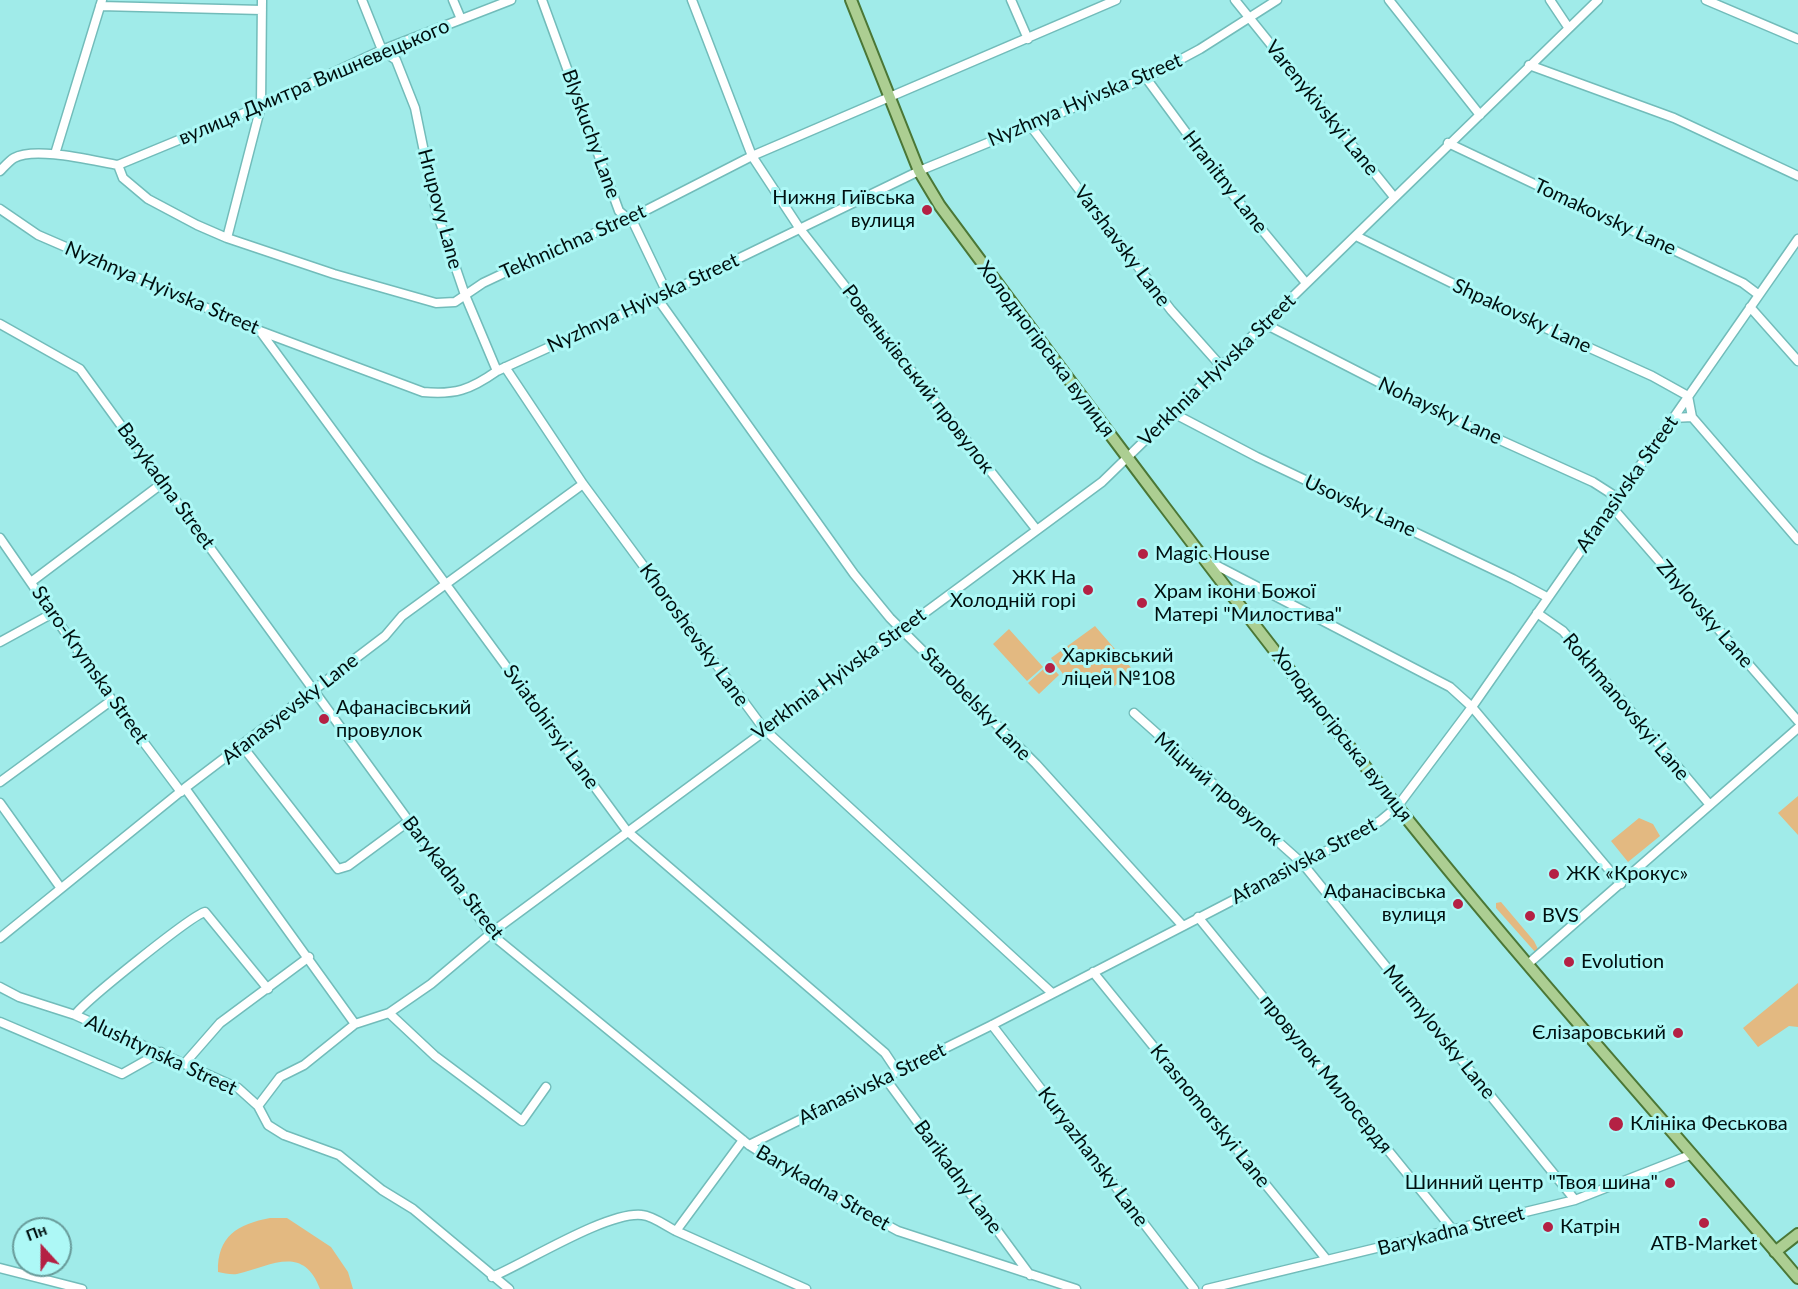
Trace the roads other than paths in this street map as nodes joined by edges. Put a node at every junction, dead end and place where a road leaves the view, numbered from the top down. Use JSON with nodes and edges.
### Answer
{"nodes":[{"id":1,"x":262,"y":0,"type":"edge"},
{"id":2,"x":362,"y":0,"type":"edge"},
{"id":3,"x":453,"y":0,"type":"edge"},
{"id":4,"x":511,"y":0,"type":"edge"},
{"id":5,"x":542,"y":0,"type":"edge"},
{"id":6,"x":692,"y":0,"type":"edge"},
{"id":7,"x":850,"y":0,"type":"edge"},
{"id":8,"x":1011,"y":0,"type":"edge"},
{"id":9,"x":1116,"y":0,"type":"edge"},
{"id":10,"x":1235,"y":0,"type":"edge"},
{"id":11,"x":1277,"y":0,"type":"edge"},
{"id":12,"x":1389,"y":0,"type":"edge"},
{"id":13,"x":1550,"y":0,"type":"edge"},
{"id":14,"x":1598,"y":0,"type":"edge"},
{"id":15,"x":1706,"y":0,"type":"edge"},
{"id":16,"x":101,"y":3,"type":"edge"},
{"id":17,"x":262,"y":10,"type":"junction"},
{"id":18,"x":1250,"y":19,"type":"junction"},
{"id":19,"x":461,"y":20,"type":"junction"},
{"id":20,"x":1568,"y":27,"type":"junction"},
{"id":21,"x":1028,"y":39,"type":"junction"},
{"id":22,"x":1798,"y":39,"type":"edge"},
{"id":23,"x":401,"y":43,"type":"junction"},
{"id":24,"x":382,"y":50,"type":"junction"},
{"id":25,"x":396,"y":60,"type":"junction"},
{"id":26,"x":1529,"y":65,"type":"junction"},
{"id":27,"x":1146,"y":78,"type":"junction"},
{"id":28,"x":889,"y":99,"type":"junction"},
{"id":29,"x":261,"y":106,"type":"junction"},
{"id":30,"x":1480,"y":115,"type":"junction"},
{"id":31,"x":1029,"y":124,"type":"junction"},
{"id":32,"x":1448,"y":143,"type":"junction"},
{"id":33,"x":55,"y":154,"type":"junction"},
{"id":34,"x":752,"y":156,"type":"junction"},
{"id":35,"x":118,"y":165,"type":"junction"},
{"id":36,"x":0,"y":171,"type":"edge"},
{"id":37,"x":919,"y":171,"type":"junction"},
{"id":38,"x":1798,"y":176,"type":"edge"},
{"id":39,"x":1394,"y":197,"type":"junction"},
{"id":40,"x":0,"y":209,"type":"edge"},
{"id":41,"x":629,"y":219,"type":"junction"},
{"id":42,"x":800,"y":230,"type":"junction"},
{"id":43,"x":1356,"y":236,"type":"junction"},
{"id":44,"x":227,"y":238,"type":"junction"},
{"id":45,"x":1798,"y":239,"type":"edge"},
{"id":46,"x":1306,"y":284,"type":"junction"},
{"id":47,"x":667,"y":293,"type":"junction"},
{"id":48,"x":465,"y":295,"type":"junction"},
{"id":49,"x":1759,"y":295,"type":"junction"},
{"id":50,"x":657,"y":298,"type":"junction"},
{"id":51,"x":1750,"y":307,"type":"junction"},
{"id":52,"x":1263,"y":323,"type":"junction"},
{"id":53,"x":0,"y":324,"type":"edge"},
{"id":54,"x":260,"y":331,"type":"junction"},
{"id":55,"x":1798,"y":361,"type":"edge"},
{"id":56,"x":1220,"y":365,"type":"junction"},
{"id":57,"x":505,"y":367,"type":"junction"},
{"id":58,"x":496,"y":371,"type":"junction"},
{"id":59,"x":1688,"y":396,"type":"junction"},
{"id":60,"x":1173,"y":413,"type":"junction"},
{"id":61,"x":1692,"y":417,"type":"junction"},
{"id":62,"x":1673,"y":418,"type":"junction"},
{"id":63,"x":1127,"y":458,"type":"junction"},
{"id":64,"x":164,"y":482,"type":"junction"},
{"id":65,"x":584,"y":484,"type":"junction"},
{"id":66,"x":1618,"y":498,"type":"junction"},
{"id":67,"x":1612,"y":507,"type":"junction"},
{"id":68,"x":1036,"y":529,"type":"junction"},
{"id":69,"x":0,"y":538,"type":"edge"},
{"id":70,"x":1798,"y":540,"type":"edge"},
{"id":71,"x":1203,"y":559,"type":"junction"},
{"id":72,"x":31,"y":582,"type":"junction"},
{"id":73,"x":447,"y":584,"type":"junction"},
{"id":74,"x":1547,"y":597,"type":"junction"},
{"id":75,"x":53,"y":613,"type":"junction"},
{"id":76,"x":1537,"y":613,"type":"junction"},
{"id":77,"x":899,"y":630,"type":"junction"},
{"id":78,"x":0,"y":642,"type":"edge"},
{"id":79,"x":313,"y":692,"type":"junction"},
{"id":80,"x":112,"y":700,"type":"junction"},
{"id":81,"x":1472,"y":707,"type":"junction"},
{"id":82,"x":1134,"y":713,"type":"dead end"},
{"id":83,"x":1798,"y":721,"type":"edge"},
{"id":84,"x":1798,"y":728,"type":"edge"},
{"id":85,"x":764,"y":729,"type":"junction"},
{"id":86,"x":243,"y":747,"type":"junction"},
{"id":87,"x":0,"y":782,"type":"edge"},
{"id":88,"x":183,"y":790,"type":"junction"},
{"id":89,"x":0,"y":804,"type":"edge"},
{"id":90,"x":1710,"y":806,"type":"junction"},
{"id":91,"x":1397,"y":807,"type":"junction"},
{"id":92,"x":409,"y":821,"type":"junction"},
{"id":93,"x":627,"y":831,"type":"junction"},
{"id":94,"x":1303,"y":864,"type":"junction"},
{"id":95,"x":1621,"y":884,"type":"junction"},
{"id":96,"x":60,"y":887,"type":"junction"},
{"id":97,"x":1198,"y":917,"type":"junction"},
{"id":98,"x":1182,"y":924,"type":"junction"},
{"id":99,"x":491,"y":934,"type":"junction"},
{"id":100,"x":0,"y":938,"type":"edge"},
{"id":101,"x":309,"y":957,"type":"junction"},
{"id":102,"x":1528,"y":964,"type":"junction"},
{"id":103,"x":1093,"y":972,"type":"junction"},
{"id":104,"x":0,"y":987,"type":"edge"},
{"id":105,"x":268,"y":989,"type":"junction"},
{"id":106,"x":1052,"y":993,"type":"junction"},
{"id":107,"x":389,"y":1013,"type":"junction"},
{"id":108,"x":75,"y":1015,"type":"junction"},
{"id":109,"x":0,"y":1022,"type":"edge"},
{"id":110,"x":355,"y":1023,"type":"junction"},
{"id":111,"x":992,"y":1025,"type":"junction"},
{"id":112,"x":161,"y":1052,"type":"junction"},
{"id":113,"x":185,"y":1063,"type":"junction"},
{"id":114,"x":897,"y":1071,"type":"junction"},
{"id":115,"x":885,"y":1078,"type":"junction"},
{"id":116,"x":546,"y":1087,"type":"dead end"},
{"id":117,"x":258,"y":1106,"type":"junction"},
{"id":118,"x":746,"y":1142,"type":"junction"},
{"id":119,"x":1690,"y":1155,"type":"junction"},
{"id":120,"x":1575,"y":1200,"type":"junction"},
{"id":121,"x":1453,"y":1230,"type":"junction"},
{"id":122,"x":676,"y":1231,"type":"junction"},
{"id":123,"x":1798,"y":1233,"type":"edge"},
{"id":124,"x":1775,"y":1252,"type":"junction"},
{"id":125,"x":1327,"y":1260,"type":"junction"},
{"id":126,"x":0,"y":1268,"type":"edge"},
{"id":127,"x":1030,"y":1275,"type":"junction"},
{"id":128,"x":492,"y":1277,"type":"junction"},
{"id":129,"x":1798,"y":1278,"type":"edge"},
{"id":130,"x":1047,"y":1285,"type":"edge"},
{"id":131,"x":69,"y":1287,"type":"edge"},
{"id":132,"x":82,"y":1289,"type":"edge"},
{"id":133,"x":509,"y":1289,"type":"edge"},
{"id":134,"x":806,"y":1289,"type":"edge"},
{"id":135,"x":1076,"y":1289,"type":"edge"},
{"id":136,"x":1194,"y":1289,"type":"edge"},
{"id":137,"x":1207,"y":1289,"type":"edge"}],
"edges":[{"from":1,"to":17,"type":"street"},
{"from":2,"to":24,"type":"street"},
{"from":3,"to":19,"type":"street"},
{"from":4,"to":19,"type":"street","name":"вулиця Дмитра Вишневецького"},
{"from":5,"to":41,"type":"street","name":"Blyskuchy Lane"},
{"from":6,"to":34,"type":"street","name":"Ровеньківський провулок"},
{"from":7,"to":28,"type":"main road","name":"Холодногірська вулиця"},
{"from":8,"to":21,"type":"street"},
{"from":9,"to":21,"type":"street","name":"Tekhnichna Street"},
{"from":10,"to":18,"type":"street","name":"Varenykivskyi Lane"},
{"from":11,"to":18,"type":"street","name":"Nyzhnya Hyivska Street"},
{"from":12,"to":30,"type":"street"},
{"from":13,"to":20,"type":"street"},
{"from":14,"to":20,"type":"street","name":"Verkhnia Hyivska Street"},
{"from":15,"to":22,"type":"street"},
{"from":16,"to":17,"type":"street"},
{"from":16,"to":33,"type":"street"},
{"from":17,"to":29,"type":"street"},
{"from":18,"to":27,"type":"street","name":"Nyzhnya Hyivska Street"},
{"from":18,"to":39,"type":"street","name":"Varenykivskyi Lane"},
{"from":19,"to":23,"type":"street","name":"вулиця Дмитра Вишневецького"},
{"from":20,"to":26,"type":"street","name":"Verkhnia Hyivska Street"},
{"from":21,"to":28,"type":"street","name":"Tekhnichna Street"},
{"from":23,"to":24,"type":"street","name":"вулиця Дмитра Вишневецького"},
{"from":23,"to":25,"type":"street"},
{"from":24,"to":25,"type":"street"},
{"from":24,"to":29,"type":"street","name":"вулиця Дмитра Вишневецького"},
{"from":25,"to":48,"type":"street","name":"Hrupovy Lane"},
{"from":26,"to":30,"type":"street","name":"Verkhnia Hyivska Street"},
{"from":26,"to":38,"type":"street"},
{"from":27,"to":31,"type":"street","name":"Nyzhnya Hyivska Street"},
{"from":27,"to":46,"type":"street","name":"Hranitny Lane"},
{"from":28,"to":34,"type":"street","name":"Tekhnichna Street"},
{"from":28,"to":37,"type":"main road","name":"Холодногірська вулиця"},
{"from":29,"to":35,"type":"street","name":"вулиця Дмитра Вишневецького"},
{"from":29,"to":44,"type":"street"},
{"from":30,"to":32,"type":"street","name":"Verkhnia Hyivska Street"},
{"from":31,"to":37,"type":"street","name":"Nyzhnya Hyivska Street"},
{"from":31,"to":56,"type":"street","name":"Varshavsky Lane"},
{"from":32,"to":39,"type":"street","name":"Verkhnia Hyivska Street"},
{"from":32,"to":49,"type":"street","name":"Tomakovsky Lane"},
{"from":33,"to":35,"type":"street"},
{"from":33,"to":36,"type":"street"},
{"from":34,"to":41,"type":"street","name":"Tekhnichna Street"},
{"from":34,"to":42,"type":"street","name":"Ровеньківський провулок"},
{"from":35,"to":44,"type":"street","name":"Tekhnichna Street"},
{"from":37,"to":42,"type":"street","name":"Nyzhnya Hyivska Street"},
{"from":37,"to":63,"type":"main road","name":"Холодногірська вулиця"},
{"from":39,"to":43,"type":"street","name":"Verkhnia Hyivska Street"},
{"from":40,"to":54,"type":"street","name":"Nyzhnya Hyivska Street"},
{"from":41,"to":47,"type":"street","name":"Blyskuchy Lane"},
{"from":41,"to":48,"type":"street","name":"Tekhnichna Street"},
{"from":42,"to":47,"type":"street","name":"Nyzhnya Hyivska Street"},
{"from":42,"to":68,"type":"street","name":"Ровеньківський провулок"},
{"from":43,"to":46,"type":"street","name":"Verkhnia Hyivska Street"},
{"from":43,"to":59,"type":"street","name":"Shpakovsky Lane"},
{"from":44,"to":48,"type":"street","name":"Tekhnichna Street"},
{"from":45,"to":49,"type":"street","name":"Afanasivska Street"},
{"from":46,"to":52,"type":"street","name":"Verkhnia Hyivska Street"},
{"from":47,"to":50,"type":"street","name":"Nyzhnya Hyivska Street"},
{"from":48,"to":58,"type":"street","name":"Hrupovy Lane"},
{"from":49,"to":51,"type":"street","name":"Afanasivska Street"},
{"from":50,"to":57,"type":"street","name":"Nyzhnya Hyivska Street"},
{"from":50,"to":77,"type":"street","name":"Starobelsky Lane"},
{"from":51,"to":55,"type":"street"},
{"from":51,"to":59,"type":"street","name":"Afanasivska Street"},
{"from":52,"to":56,"type":"street","name":"Verkhnia Hyivska Street"},
{"from":52,"to":66,"type":"street","name":"Nohaysky Lane"},
{"from":53,"to":64,"type":"street","name":"Barykadna Street"},
{"from":54,"to":58,"type":"street","name":"Nyzhnya Hyivska Street"},
{"from":54,"to":73,"type":"street","name":"Sviatohirsyi Lane"},
{"from":56,"to":60,"type":"street","name":"Verkhnia Hyivska Street"},
{"from":57,"to":58,"type":"street","name":"Nyzhnya Hyivska Street"},
{"from":57,"to":65,"type":"street","name":"Khoroshevsky Lane"},
{"from":59,"to":61,"type":"street"},
{"from":59,"to":62,"type":"street","name":"Afanasivska Street"},
{"from":60,"to":63,"type":"street","name":"Verkhnia Hyivska Street"},
{"from":60,"to":74,"type":"street","name":"Usovsky Lane"},
{"from":61,"to":62,"type":"street"},
{"from":61,"to":70,"type":"street"},
{"from":62,"to":66,"type":"street","name":"Afanasivska Street"},
{"from":63,"to":68,"type":"street","name":"Verkhnia Hyivska Street"},
{"from":63,"to":71,"type":"main road","name":"Холодногірська вулиця"},
{"from":64,"to":72,"type":"street"},
{"from":64,"to":79,"type":"street","name":"Barykadna Street"},
{"from":65,"to":73,"type":"street","name":"Afanasyevsky Lane"},
{"from":65,"to":85,"type":"street","name":"Khoroshevsky Lane"},
{"from":66,"to":67,"type":"street","name":"Afanasivska Street"},
{"from":67,"to":74,"type":"street","name":"Afanasivska Street"},
{"from":67,"to":83,"type":"street","name":"Zhylovsky Lane"},
{"from":68,"to":77,"type":"street","name":"Verkhnia Hyivska Street"},
{"from":69,"to":72,"type":"street","name":"Staro-Krymska Street"},
{"from":71,"to":81,"type":"street"},
{"from":71,"to":91,"type":"main road","name":"Холодногірська вулиця"},
{"from":72,"to":75,"type":"street","name":"Staro-Krymska Street"},
{"from":73,"to":79,"type":"street","name":"Afanasyevsky Lane"},
{"from":73,"to":93,"type":"street","name":"Sviatohirsyi Lane"},
{"from":74,"to":76,"type":"street","name":"Afanasivska Street"},
{"from":75,"to":78,"type":"street"},
{"from":75,"to":80,"type":"street","name":"Staro-Krymska Street"},
{"from":76,"to":81,"type":"street","name":"Afanasivska Street"},
{"from":76,"to":90,"type":"street","name":"Rokhmanovskyi Lane"},
{"from":77,"to":85,"type":"street","name":"Verkhnia Hyivska Street"},
{"from":77,"to":98,"type":"street","name":"Starobelsky Lane"},
{"from":79,"to":86,"type":"street","name":"Afanasyevsky Lane"},
{"from":79,"to":92,"type":"street","name":"Barykadna Street"},
{"from":80,"to":87,"type":"street"},
{"from":80,"to":88,"type":"street","name":"Staro-Krymska Street"},
{"from":81,"to":91,"type":"street","name":"Afanasivska Street"},
{"from":81,"to":95,"type":"street"},
{"from":82,"to":94,"type":"street","name":"Міцний провулок"},
{"from":84,"to":90,"type":"street"},
{"from":85,"to":93,"type":"street","name":"Verkhnia Hyivska Street"},
{"from":85,"to":106,"type":"street","name":"Khoroshevsky Lane"},
{"from":86,"to":88,"type":"street","name":"Afanasyevsky Lane"},
{"from":86,"to":92,"type":"street"},
{"from":88,"to":96,"type":"street","name":"Afanasyevsky Lane"},
{"from":88,"to":101,"type":"street","name":"Staro-Krymska Street"},
{"from":89,"to":96,"type":"street"},
{"from":90,"to":95,"type":"street"},
{"from":91,"to":94,"type":"street","name":"Afanasivska Street"},
{"from":91,"to":102,"type":"main road","name":"Холодногірська вулиця"},
{"from":92,"to":99,"type":"street","name":"Barykadna Street"},
{"from":93,"to":99,"type":"street","name":"Verkhnia Hyivska Street"},
{"from":93,"to":114,"type":"street","name":"Sviatohirsyi Lane"},
{"from":94,"to":97,"type":"street","name":"Afanasivska Street"},
{"from":94,"to":120,"type":"street","name":"Murmylovsky Lane"},
{"from":95,"to":102,"type":"street"},
{"from":96,"to":100,"type":"street","name":"Afanasyevsky Lane"},
{"from":97,"to":98,"type":"street","name":"Afanasivska Street"},
{"from":97,"to":121,"type":"street","name":"провулок Милосердя"},
{"from":98,"to":103,"type":"street","name":"Afanasivska Street"},
{"from":99,"to":107,"type":"street","name":"Verkhnia Hyivska Street"},
{"from":99,"to":118,"type":"street","name":"Barykadna Street"},
{"from":101,"to":105,"type":"street"},
{"from":101,"to":110,"type":"street","name":"Staro-Krymska Street"},
{"from":102,"to":119,"type":"main road","name":"Холодногірська вулиця"},
{"from":103,"to":106,"type":"street","name":"Afanasivska Street"},
{"from":103,"to":125,"type":"street","name":"Krasnomorskyi Lane"},
{"from":104,"to":108,"type":"street","name":"Alushtynska Street"},
{"from":105,"to":108,"type":"street"},
{"from":105,"to":113,"type":"street"},
{"from":106,"to":111,"type":"street","name":"Afanasivska Street"},
{"from":107,"to":110,"type":"street","name":"Verkhnia Hyivska Street"},
{"from":107,"to":116,"type":"street"},
{"from":108,"to":112,"type":"street","name":"Alushtynska Street"},
{"from":109,"to":112,"type":"street"},
{"from":110,"to":117,"type":"street","name":"Verkhnia Hyivska Street"},
{"from":111,"to":114,"type":"street","name":"Afanasivska Street"},
{"from":111,"to":136,"type":"street","name":"Kuryazhansky Lane"},
{"from":112,"to":113,"type":"street","name":"Alushtynska Street"},
{"from":113,"to":117,"type":"street","name":"Alushtynska Street"},
{"from":114,"to":115,"type":"street","name":"Afanasivska Street"},
{"from":115,"to":118,"type":"street","name":"Afanasivska Street"},
{"from":115,"to":127,"type":"street","name":"Barikadny Lane"},
{"from":117,"to":128,"type":"street","name":"Alushtynska Street"},
{"from":118,"to":122,"type":"street","name":"Afanasivska Street"},
{"from":118,"to":127,"type":"street","name":"Barykadna Street"},
{"from":119,"to":120,"type":"street","name":"Barykadna Street"},
{"from":119,"to":124,"type":"main road","name":"Холодногірська вулиця"},
{"from":120,"to":121,"type":"street","name":"Barykadna Street"},
{"from":121,"to":125,"type":"street","name":"Barykadna Street"},
{"from":122,"to":128,"type":"street"},
{"from":122,"to":134,"type":"street"},
{"from":123,"to":124,"type":"main road"},
{"from":124,"to":129,"type":"main road","name":"Холодногірська вулиця"},
{"from":125,"to":137,"type":"street","name":"Barykadna Street"},
{"from":126,"to":131,"type":"street"},
{"from":127,"to":130,"type":"street","name":"Barykadna Street"},
{"from":128,"to":133,"type":"street","name":"Alushtynska Street"},
{"from":130,"to":135,"type":"street","name":"Barykadna Street"},
{"from":131,"to":132,"type":"street"}]}
